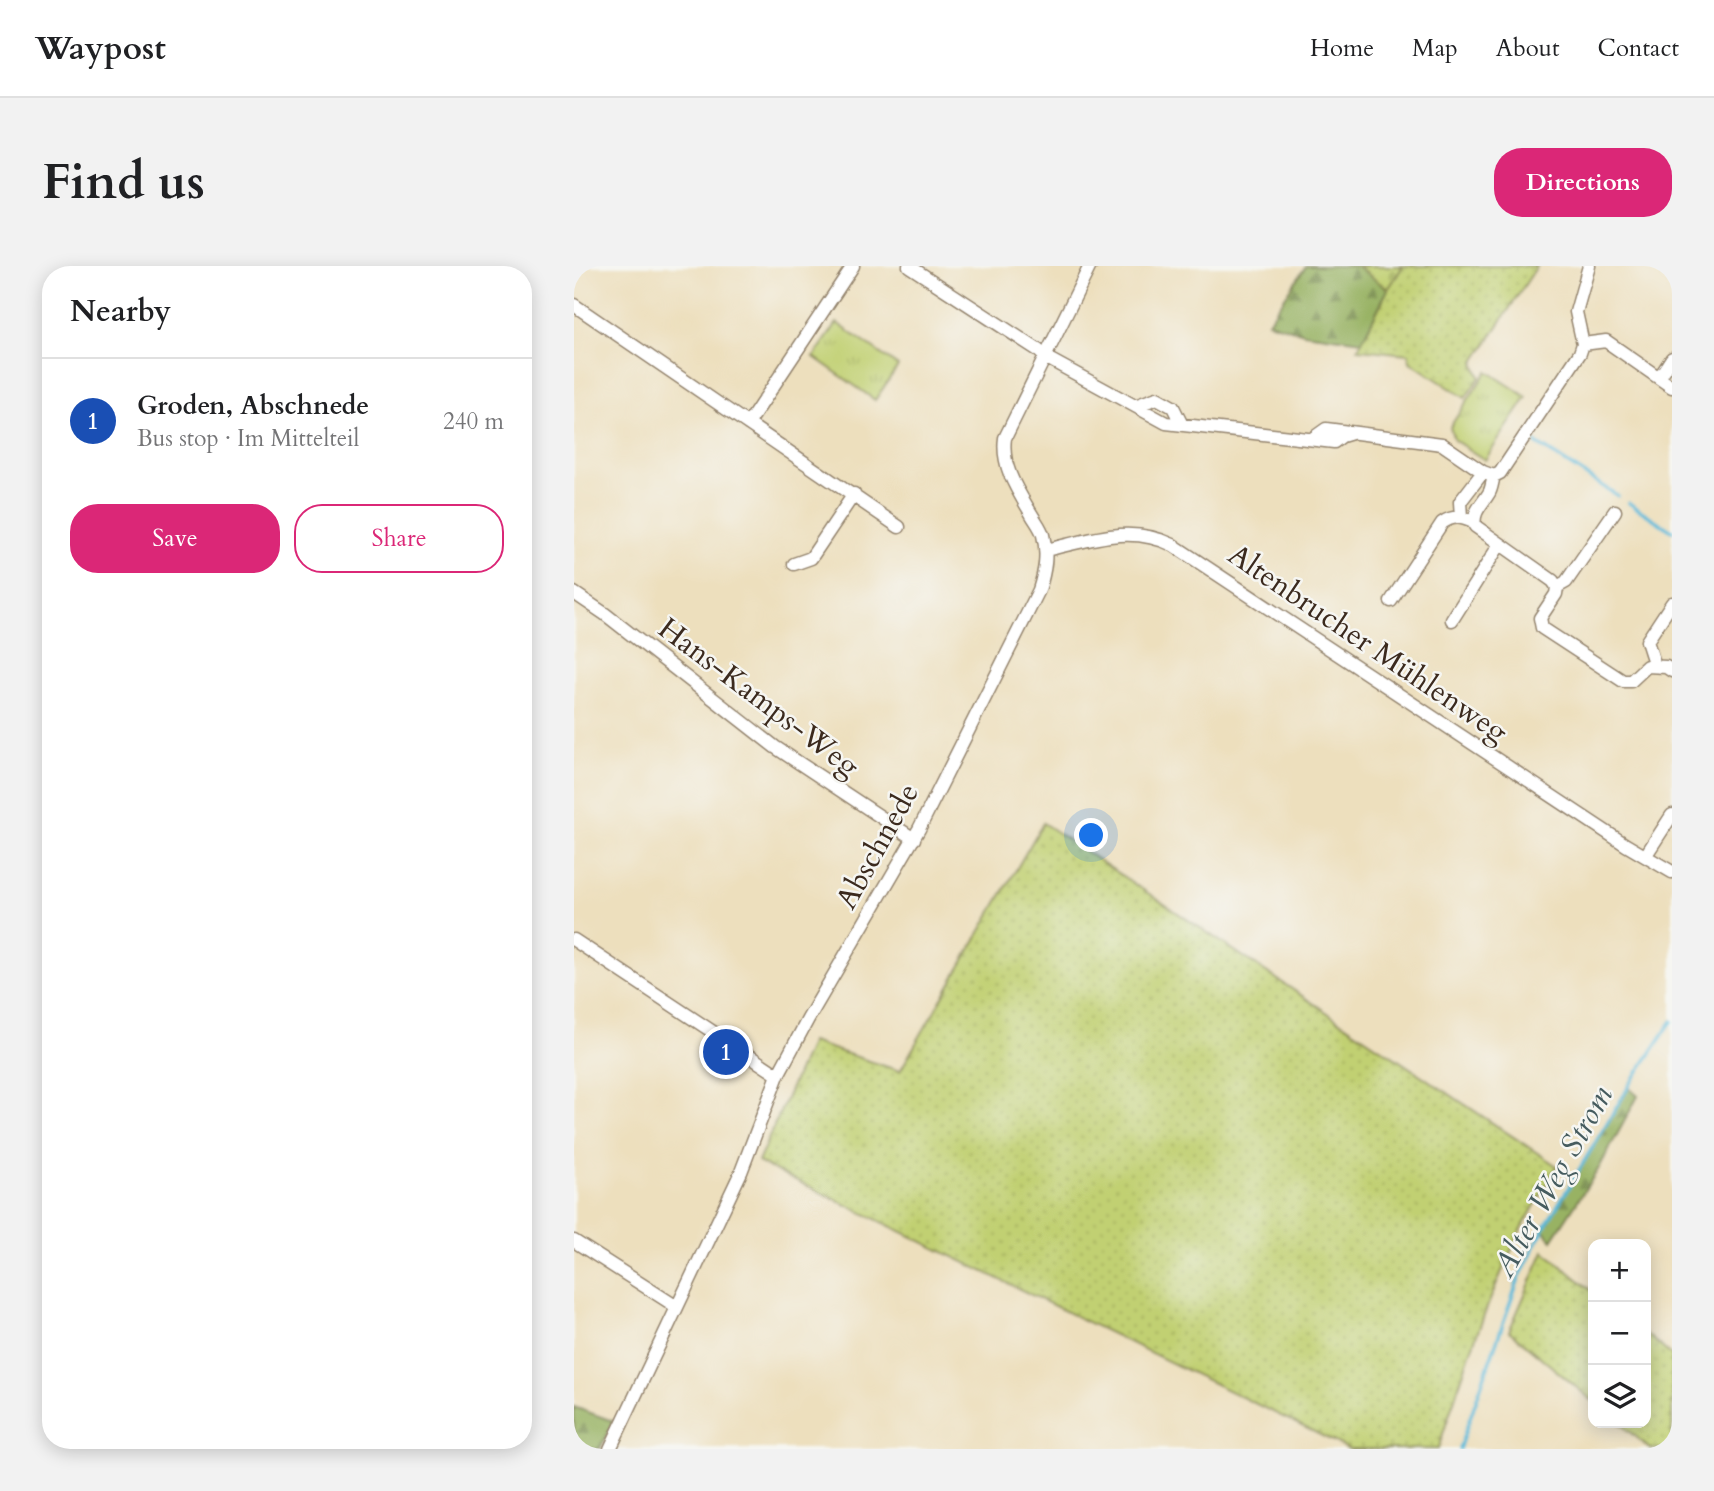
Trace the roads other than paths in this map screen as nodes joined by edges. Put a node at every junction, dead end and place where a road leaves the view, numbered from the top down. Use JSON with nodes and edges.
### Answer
{"nodes":[{"id":1,"x":853,"y":266,"type":"edge"},
{"id":2,"x":909,"y":266,"type":"edge"},
{"id":3,"x":1090,"y":266,"type":"edge"},
{"id":4,"x":1589,"y":266,"type":"edge"},
{"id":5,"x":574,"y":305,"type":"edge"},
{"id":6,"x":1583,"y":344,"type":"junction"},
{"id":7,"x":1045,"y":357,"type":"junction"},
{"id":8,"x":1672,"y":358,"type":"edge"},
{"id":9,"x":1659,"y":378,"type":"junction"},
{"id":10,"x":1672,"y":387,"type":"edge"},
{"id":11,"x":748,"y":424,"type":"junction"},
{"id":12,"x":1488,"y":474,"type":"junction"},
{"id":13,"x":854,"y":494,"type":"junction"},
{"id":14,"x":1615,"y":511,"type":"dead end"},
{"id":15,"x":1467,"y":519,"type":"junction"},
{"id":16,"x":899,"y":527,"type":"dead end"},
{"id":17,"x":1500,"y":544,"type":"junction"},
{"id":18,"x":1046,"y":550,"type":"junction"},
{"id":19,"x":794,"y":564,"type":"dead end"},
{"id":20,"x":1557,"y":587,"type":"junction"},
{"id":21,"x":574,"y":593,"type":"edge"},
{"id":22,"x":1391,"y":601,"type":"dead end"},
{"id":23,"x":1672,"y":603,"type":"edge"},
{"id":24,"x":1452,"y":620,"type":"dead end"},
{"id":25,"x":1655,"y":666,"type":"junction"},
{"id":26,"x":1672,"y":671,"type":"edge"},
{"id":27,"x":1672,"y":815,"type":"edge"},
{"id":28,"x":914,"y":839,"type":"junction"},
{"id":29,"x":1646,"y":855,"type":"junction"},
{"id":30,"x":1672,"y":873,"type":"edge"},
{"id":31,"x":574,"y":940,"type":"edge"},
{"id":32,"x":778,"y":1075,"type":"junction"},
{"id":33,"x":574,"y":1241,"type":"edge"},
{"id":34,"x":677,"y":1307,"type":"junction"},
{"id":35,"x":610,"y":1449,"type":"edge"}],
"edges":[{"from":1,"to":11,"type":"street"},
{"from":2,"to":7,"type":"street"},
{"from":3,"to":7,"type":"street","name":"Abschnede"},
{"from":4,"to":6,"type":"street"},
{"from":5,"to":11,"type":"street"},
{"from":6,"to":9,"type":"street"},
{"from":6,"to":12,"type":"street"},
{"from":7,"to":12,"type":"street"},
{"from":7,"to":18,"type":"street","name":"Abschnede"},
{"from":8,"to":9,"type":"street"},
{"from":9,"to":10,"type":"street"},
{"from":11,"to":13,"type":"street"},
{"from":12,"to":15,"type":"street"},
{"from":12,"to":15,"type":"street"},
{"from":13,"to":16,"type":"street"},
{"from":13,"to":19,"type":"street"},
{"from":14,"to":20,"type":"street"},
{"from":15,"to":17,"type":"street"},
{"from":15,"to":22,"type":"street"},
{"from":17,"to":20,"type":"street"},
{"from":17,"to":24,"type":"street"},
{"from":18,"to":28,"type":"street","name":"Abschnede"},
{"from":18,"to":29,"type":"street","name":"Altenbrucher Mühlenweg"},
{"from":20,"to":25,"type":"street"},
{"from":21,"to":28,"type":"street","name":"Hans-Kamps-Weg"},
{"from":23,"to":25,"type":"street"},
{"from":25,"to":26,"type":"street"},
{"from":27,"to":29,"type":"street"},
{"from":28,"to":32,"type":"street","name":"Abschnede"},
{"from":29,"to":30,"type":"street","name":"Altenbrucher Mühlenweg"},
{"from":31,"to":32,"type":"street"},
{"from":32,"to":34,"type":"street","name":"Abschnede"},
{"from":33,"to":34,"type":"street"},
{"from":34,"to":35,"type":"street","name":"Abschnede"}]}
